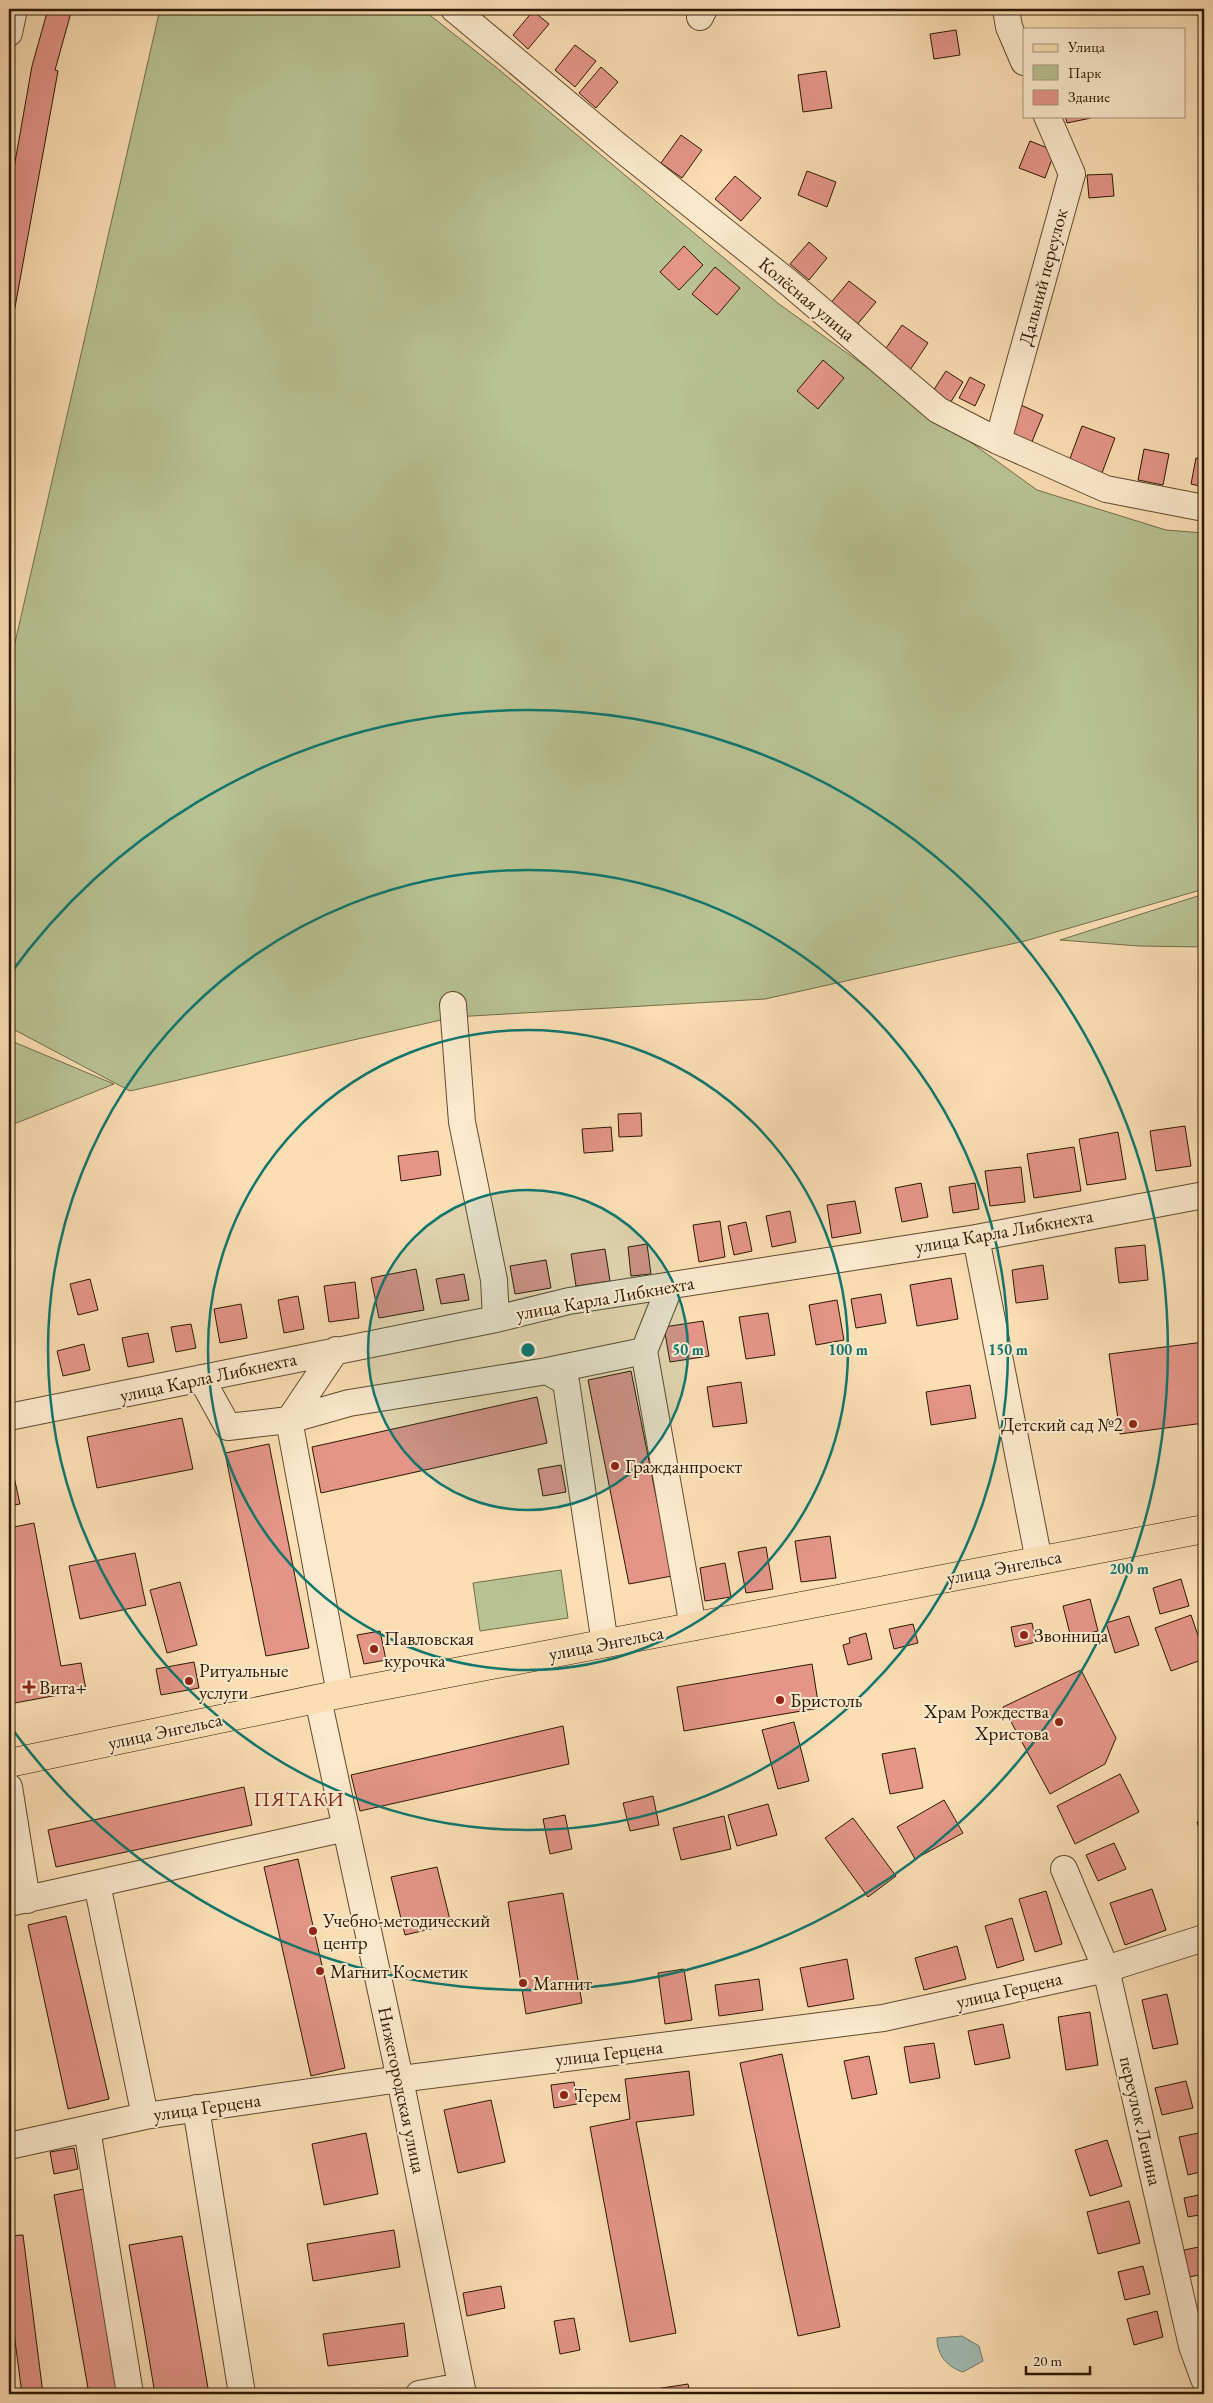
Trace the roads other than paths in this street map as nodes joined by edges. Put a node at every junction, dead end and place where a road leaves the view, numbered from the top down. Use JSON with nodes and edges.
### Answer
{"nodes":[{"id":1,"x":14,"y":9,"type":"edge"},
{"id":2,"x":454,"y":9,"type":"edge"},
{"id":3,"x":1006,"y":9,"type":"edge"},
{"id":4,"x":9,"y":33,"type":"edge"},
{"id":5,"x":1023,"y":60,"type":"edge"},
{"id":6,"x":1048,"y":118,"type":"edge"},
{"id":7,"x":998,"y":441,"type":"junction"},
{"id":8,"x":1204,"y":508,"type":"edge"},
{"id":9,"x":453,"y":1005,"type":"dead end"},
{"id":10,"x":1204,"y":1195,"type":"edge"},
{"id":11,"x":976,"y":1238,"type":"junction"},
{"id":12,"x":670,"y":1286,"type":"junction"},
{"id":13,"x":496,"y":1319,"type":"junction"},
{"id":14,"x":336,"y":1350,"type":"junction"},
{"id":15,"x":644,"y":1351,"type":"junction"},
{"id":16,"x":547,"y":1371,"type":"junction"},
{"id":17,"x":201,"y":1378,"type":"junction"},
{"id":18,"x":9,"y":1417,"type":"edge"},
{"id":19,"x":289,"y":1420,"type":"junction"},
{"id":20,"x":1204,"y":1529,"type":"edge"},
{"id":21,"x":1039,"y":1561,"type":"junction"},
{"id":22,"x":693,"y":1627,"type":"junction"},
{"id":23,"x":605,"y":1644,"type":"junction"},
{"id":24,"x":329,"y":1696,"type":"junction"},
{"id":25,"x":9,"y":1763,"type":"edge"},
{"id":26,"x":9,"y":1787,"type":"edge"},
{"id":27,"x":346,"y":1828,"type":"junction"},
{"id":28,"x":1064,"y":1869,"type":"dead end"},
{"id":29,"x":97,"y":1884,"type":"junction"},
{"id":30,"x":18,"y":1902,"type":"edge"},
{"id":31,"x":1204,"y":1938,"type":"edge"},
{"id":32,"x":1106,"y":1968,"type":"junction"},
{"id":33,"x":400,"y":2079,"type":"junction"},
{"id":34,"x":196,"y":2108,"type":"junction"},
{"id":35,"x":145,"y":2116,"type":"junction"},
{"id":36,"x":88,"y":2129,"type":"junction"},
{"id":37,"x":9,"y":2146,"type":"edge"},
{"id":38,"x":1204,"y":2379,"type":"edge"},
{"id":39,"x":462,"y":2390,"type":"edge"},
{"id":40,"x":130,"y":2394,"type":"edge"},
{"id":41,"x":242,"y":2394,"type":"edge"},
{"id":42,"x":418,"y":2394,"type":"edge"}],
"edges":[{"from":1,"to":4,"type":"street"},
{"from":2,"to":7,"type":"street","name":"Колёсная улица"},
{"from":3,"to":5,"type":"street"},
{"from":6,"to":7,"type":"street","name":"Дальний переулок"},
{"from":7,"to":8,"type":"street","name":"Колёсная улица"},
{"from":9,"to":13,"type":"street"},
{"from":10,"to":11,"type":"street","name":"улица Карла Либкнехта"},
{"from":11,"to":12,"type":"street","name":"улица Карла Либкнехта"},
{"from":11,"to":21,"type":"street"},
{"from":12,"to":13,"type":"street","name":"улица Карла Либкнехта"},
{"from":12,"to":15,"type":"street"},
{"from":13,"to":14,"type":"street","name":"улица Карла Либкнехта"},
{"from":14,"to":17,"type":"street","name":"улица Карла Либкнехта"},
{"from":14,"to":19,"type":"street"},
{"from":15,"to":16,"type":"street"},
{"from":15,"to":22,"type":"street"},
{"from":16,"to":19,"type":"street"},
{"from":16,"to":23,"type":"street"},
{"from":17,"to":18,"type":"street","name":"улица Карла Либкнехта"},
{"from":17,"to":19,"type":"street"},
{"from":19,"to":24,"type":"street","name":"Нижегородская улица"},
{"from":20,"to":21,"type":"main road","name":"улица Энгельса"},
{"from":21,"to":22,"type":"main road","name":"улица Энгельса"},
{"from":22,"to":23,"type":"main road","name":"улица Энгельса"},
{"from":23,"to":24,"type":"main road","name":"улица Энгельса"},
{"from":24,"to":25,"type":"main road","name":"улица Энгельса"},
{"from":24,"to":27,"type":"street","name":"Нижегородская улица"},
{"from":26,"to":30,"type":"street"},
{"from":27,"to":29,"type":"street"},
{"from":27,"to":33,"type":"street","name":"Нижегородская улица"},
{"from":28,"to":32,"type":"street","name":"переулок Ленина"},
{"from":29,"to":30,"type":"street"},
{"from":29,"to":35,"type":"street"},
{"from":31,"to":32,"type":"street","name":"улица Герцена"},
{"from":32,"to":33,"type":"street","name":"улица Герцена"},
{"from":32,"to":38,"type":"street","name":"переулок Ленина"},
{"from":33,"to":34,"type":"street","name":"улица Герцена"},
{"from":33,"to":39,"type":"street","name":"Нижегородская улица"},
{"from":34,"to":35,"type":"street","name":"улица Герцена"},
{"from":34,"to":41,"type":"street"},
{"from":35,"to":36,"type":"street","name":"улица Герцена"},
{"from":36,"to":37,"type":"street","name":"улица Герцена"},
{"from":36,"to":40,"type":"street"},
{"from":39,"to":42,"type":"street"}]}
